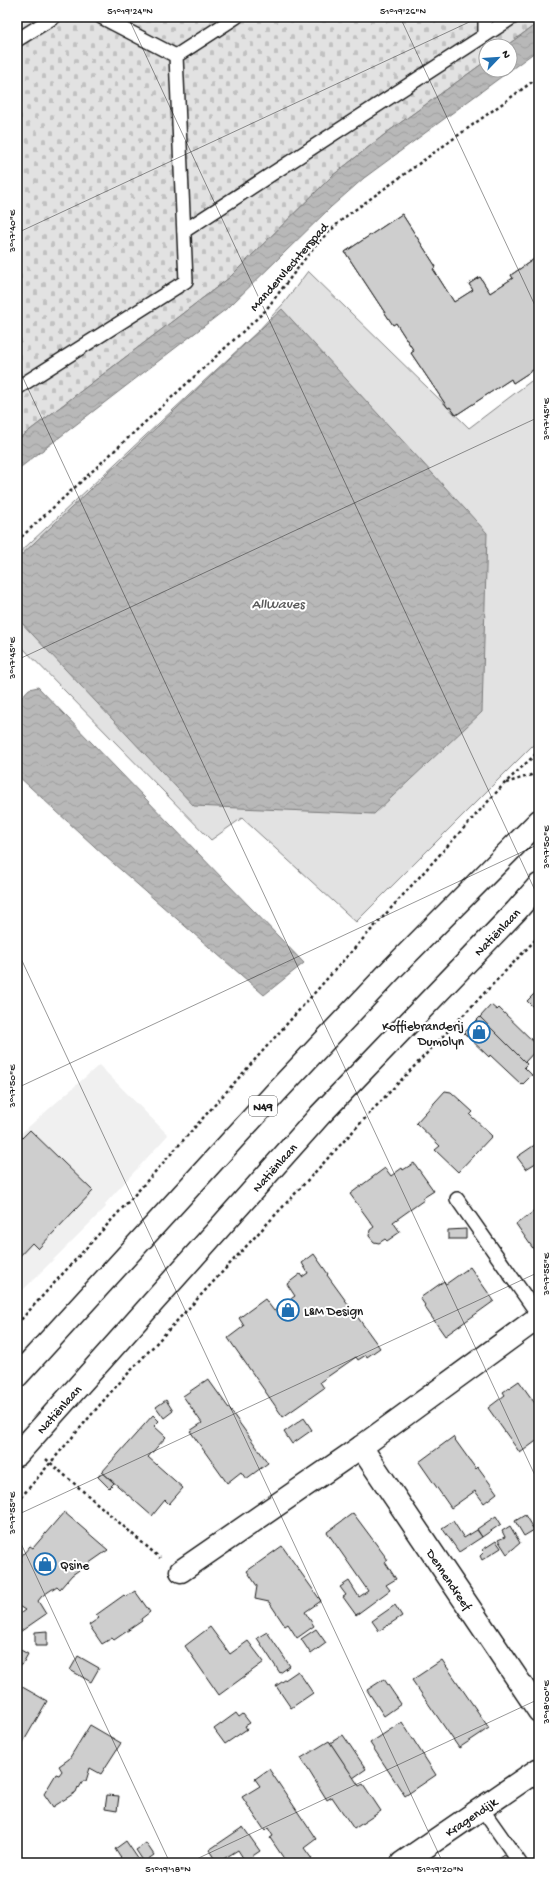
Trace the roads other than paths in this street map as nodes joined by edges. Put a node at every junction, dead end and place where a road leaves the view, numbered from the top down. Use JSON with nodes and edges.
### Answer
{"nodes":[{"id":1,"x":54,"y":17,"type":"edge"},
{"id":2,"x":101,"y":17,"type":"edge"},
{"id":3,"x":236,"y":17,"type":"edge"},
{"id":4,"x":485,"y":17,"type":"edge"},
{"id":5,"x":513,"y":17,"type":"edge"},
{"id":6,"x":485,"y":35,"type":"junction"},
{"id":7,"x":17,"y":40,"type":"edge"},
{"id":8,"x":176,"y":56,"type":"junction"},
{"id":9,"x":184,"y":231,"type":"junction"},
{"id":10,"x":17,"y":388,"type":"edge"},
{"id":11,"x":539,"y":821,"type":"edge"},
{"id":12,"x":539,"y":885,"type":"edge"},
{"id":13,"x":457,"y":1199,"type":"dead end"},
{"id":14,"x":539,"y":1317,"type":"edge"},
{"id":15,"x":17,"y":1376,"type":"edge"},
{"id":16,"x":361,"y":1447,"type":"junction"},
{"id":17,"x":22,"y":1449,"type":"edge"},
{"id":18,"x":181,"y":1572,"type":"road end"},
{"id":19,"x":539,"y":1710,"type":"edge"},
{"id":20,"x":539,"y":1769,"type":"edge"},
{"id":21,"x":482,"y":1809,"type":"junction"},
{"id":22,"x":402,"y":1863,"type":"edge"},
{"id":23,"x":520,"y":1863,"type":"edge"}],
"edges":[{"from":1,"to":7,"type":"lane"},
{"from":2,"to":8,"type":"lane"},
{"from":3,"to":8,"type":"lane"},
{"from":4,"to":6,"type":"lane"},
{"from":5,"to":6,"type":"lane"},
{"from":6,"to":9,"type":"lane"},
{"from":8,"to":9,"type":"lane"},
{"from":9,"to":10,"type":"lane"},
{"from":11,"to":15,"type":"main road","number":"N49"},
{"from":12,"to":17,"type":"main road","name":"Natiënlaan"},
{"from":13,"to":14,"type":"lane"},
{"from":14,"to":16,"type":"main road"},
{"from":16,"to":18,"type":"main road"},
{"from":16,"to":19,"type":"main road","name":"Dennendreef"},
{"from":20,"to":21,"type":"main road","name":"Kragendijk"},
{"from":21,"to":22,"type":"main road","name":"Kragendijk"},
{"from":21,"to":23,"type":"lane"}]}
